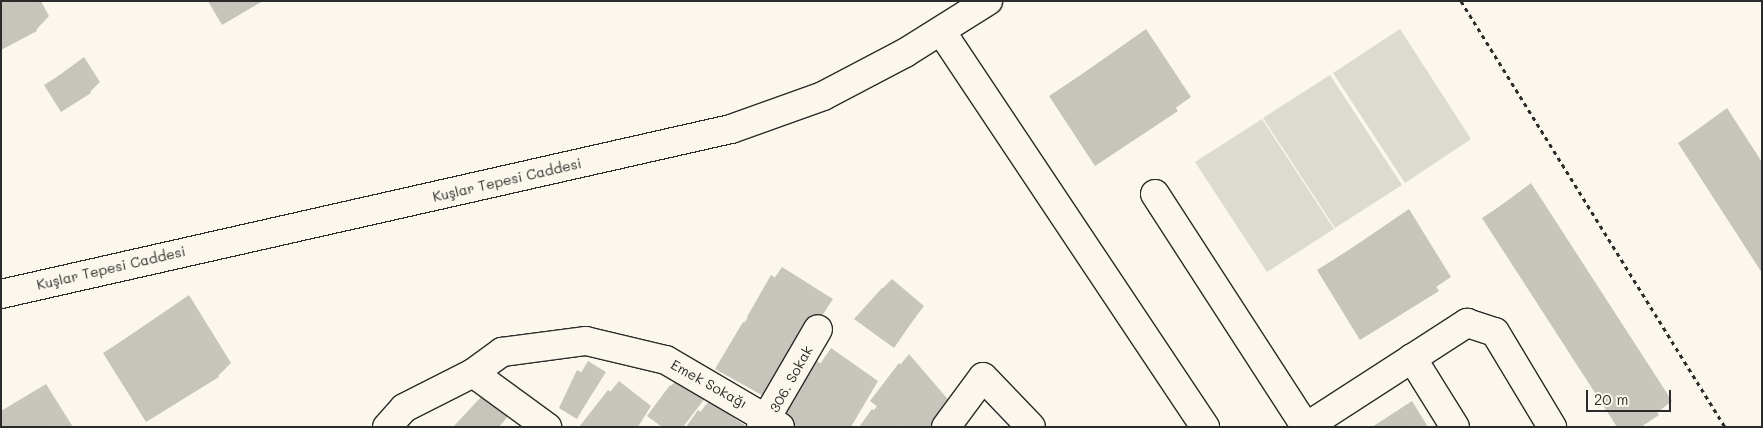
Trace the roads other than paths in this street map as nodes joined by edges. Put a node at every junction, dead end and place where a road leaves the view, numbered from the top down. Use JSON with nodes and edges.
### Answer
{"nodes":[{"id":1,"x":988,"y":1,"type":"edge"},
{"id":2,"x":941,"y":30,"type":"junction"},
{"id":3,"x":1155,"y":194,"type":"dead end"},
{"id":4,"x":1,"y":294,"type":"edge"},
{"id":5,"x":818,"y":329,"type":"dead end"},
{"id":6,"x":1412,"y":358,"type":"junction"},
{"id":7,"x":473,"y":373,"type":"junction"},
{"id":8,"x":770,"y":424,"type":"edge"},
{"id":9,"x":387,"y":427,"type":"edge"},
{"id":10,"x":547,"y":427,"type":"edge"},
{"id":11,"x":946,"y":427,"type":"edge"},
{"id":12,"x":1031,"y":427,"type":"edge"},
{"id":13,"x":1206,"y":427,"type":"edge"},
{"id":14,"x":1306,"y":427,"type":"edge"},
{"id":15,"x":1455,"y":427,"type":"edge"},
{"id":16,"x":1552,"y":427,"type":"edge"}],
"edges":[{"from":1,"to":2,"type":"street","name":"Kuşlar Tepesi Caddesi"},
{"from":2,"to":4,"type":"street","name":"Kuşlar Tepesi Caddesi"},
{"from":2,"to":13,"type":"street"},
{"from":3,"to":14,"type":"street"},
{"from":5,"to":8,"type":"street","name":"306. Sokak"},
{"from":6,"to":14,"type":"street"},
{"from":6,"to":15,"type":"street"},
{"from":6,"to":16,"type":"street"},
{"from":7,"to":8,"type":"street","name":"Emek Sokağı"},
{"from":7,"to":9,"type":"street","name":"Emek Sokağı"},
{"from":7,"to":10,"type":"street"},
{"from":11,"to":12,"type":"street"}]}
